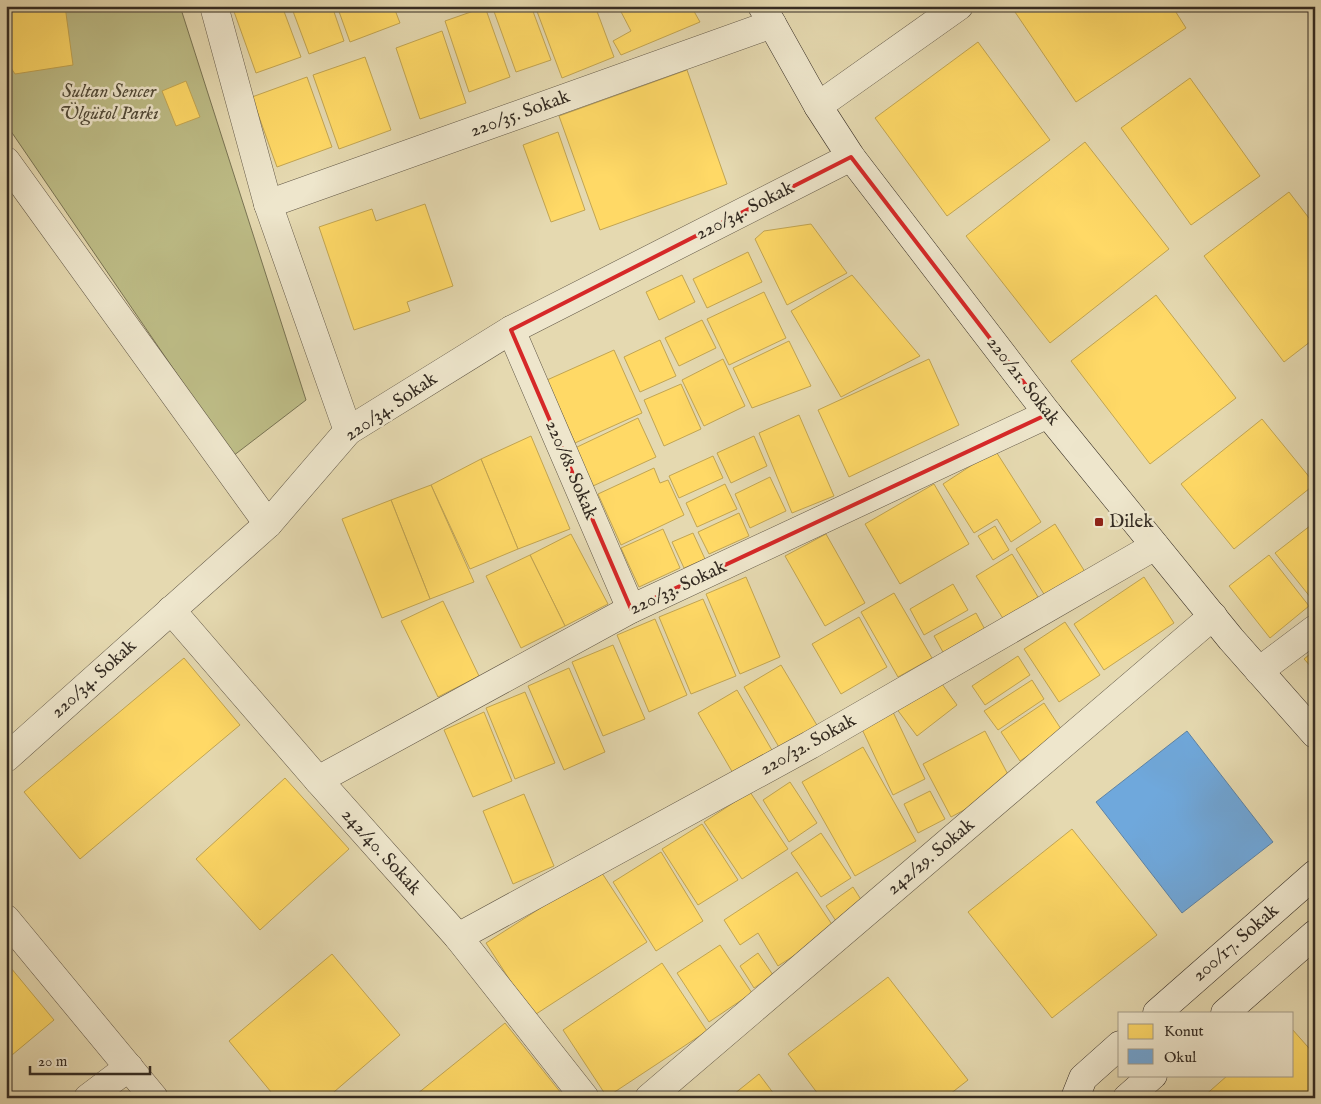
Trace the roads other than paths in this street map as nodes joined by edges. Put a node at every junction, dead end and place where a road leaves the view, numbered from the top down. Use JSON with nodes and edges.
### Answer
{"nodes":[{"id":1,"x":214,"y":6,"type":"edge"},
{"id":2,"x":959,"y":6,"type":"edge"},
{"id":3,"x":767,"y":15,"type":"edge"},
{"id":4,"x":818,"y":106,"type":"junction"},
{"id":5,"x":851,"y":157,"type":"junction"},
{"id":6,"x":6,"y":161,"type":"edge"},
{"id":7,"x":268,"y":204,"type":"junction"},
{"id":8,"x":511,"y":330,"type":"junction"},
{"id":9,"x":1048,"y":414,"type":"junction"},
{"id":10,"x":348,"y":431,"type":"junction"},
{"id":11,"x":268,"y":524,"type":"junction"},
{"id":12,"x":1155,"y":546,"type":"junction"},
{"id":13,"x":632,"y":609,"type":"junction"},
{"id":14,"x":171,"y":610,"type":"junction"},
{"id":15,"x":1213,"y":616,"type":"junction"},
{"id":16,"x":1315,"y":629,"type":"edge"},
{"id":17,"x":1259,"y":671,"type":"junction"},
{"id":18,"x":1315,"y":734,"type":"edge"},
{"id":19,"x":6,"y":758,"type":"edge"},
{"id":20,"x":318,"y":780,"type":"junction"},
{"id":21,"x":1315,"y":874,"type":"edge"},
{"id":22,"x":6,"y":919,"type":"edge"},
{"id":23,"x":1315,"y":934,"type":"edge"},
{"id":24,"x":458,"y":937,"type":"junction"},
{"id":25,"x":1158,"y":1012,"type":"edge"},
{"id":26,"x":1226,"y":1012,"type":"edge"},
{"id":27,"x":1118,"y":1047,"type":"edge"},
{"id":28,"x":129,"y":1067,"type":"junction"},
{"id":29,"x":1152,"y":1076,"type":"edge"},
{"id":30,"x":88,"y":1098,"type":"edge"},
{"id":31,"x":154,"y":1098,"type":"edge"},
{"id":32,"x":585,"y":1098,"type":"edge"},
{"id":33,"x":649,"y":1098,"type":"edge"},
{"id":34,"x":1075,"y":1098,"type":"edge"},
{"id":35,"x":1127,"y":1098,"type":"edge"}],
"edges":[{"from":1,"to":7,"type":"street"},
{"from":2,"to":4,"type":"street"},
{"from":3,"to":4,"type":"street","name":"220/21. Sokak"},
{"from":3,"to":7,"type":"street","name":"220/35. Sokak"},
{"from":4,"to":5,"type":"street","name":"220/21. Sokak"},
{"from":5,"to":8,"type":"street","name":"220/34. Sokak"},
{"from":5,"to":9,"type":"street","name":"220/21. Sokak"},
{"from":6,"to":11,"type":"street"},
{"from":7,"to":10,"type":"street"},
{"from":8,"to":10,"type":"street","name":"220/34. Sokak"},
{"from":8,"to":13,"type":"street","name":"220/68. Sokak"},
{"from":9,"to":12,"type":"street","name":"220/21. Sokak"},
{"from":9,"to":13,"type":"street","name":"220/33. Sokak"},
{"from":10,"to":11,"type":"street","name":"220/34. Sokak"},
{"from":11,"to":14,"type":"street","name":"220/34. Sokak"},
{"from":12,"to":15,"type":"street","name":"220/21. Sokak"},
{"from":12,"to":24,"type":"street","name":"220/32. Sokak"},
{"from":13,"to":20,"type":"street","name":"220/33. Sokak"},
{"from":14,"to":19,"type":"street","name":"220/34. Sokak"},
{"from":14,"to":20,"type":"street","name":"242/40. Sokak"},
{"from":15,"to":17,"type":"street","name":"220/21. Sokak"},
{"from":15,"to":33,"type":"street","name":"242/29. Sokak"},
{"from":16,"to":17,"type":"street"},
{"from":17,"to":18,"type":"street","name":"220/21. Sokak"},
{"from":20,"to":24,"type":"street","name":"242/40. Sokak"},
{"from":21,"to":25,"type":"street","name":"200/17. Sokak"},
{"from":22,"to":28,"type":"street"},
{"from":23,"to":26,"type":"street"},
{"from":24,"to":32,"type":"street","name":"242/40. Sokak"},
{"from":27,"to":34,"type":"street"},
{"from":28,"to":30,"type":"street"},
{"from":28,"to":31,"type":"street"},
{"from":29,"to":35,"type":"street"}]}
